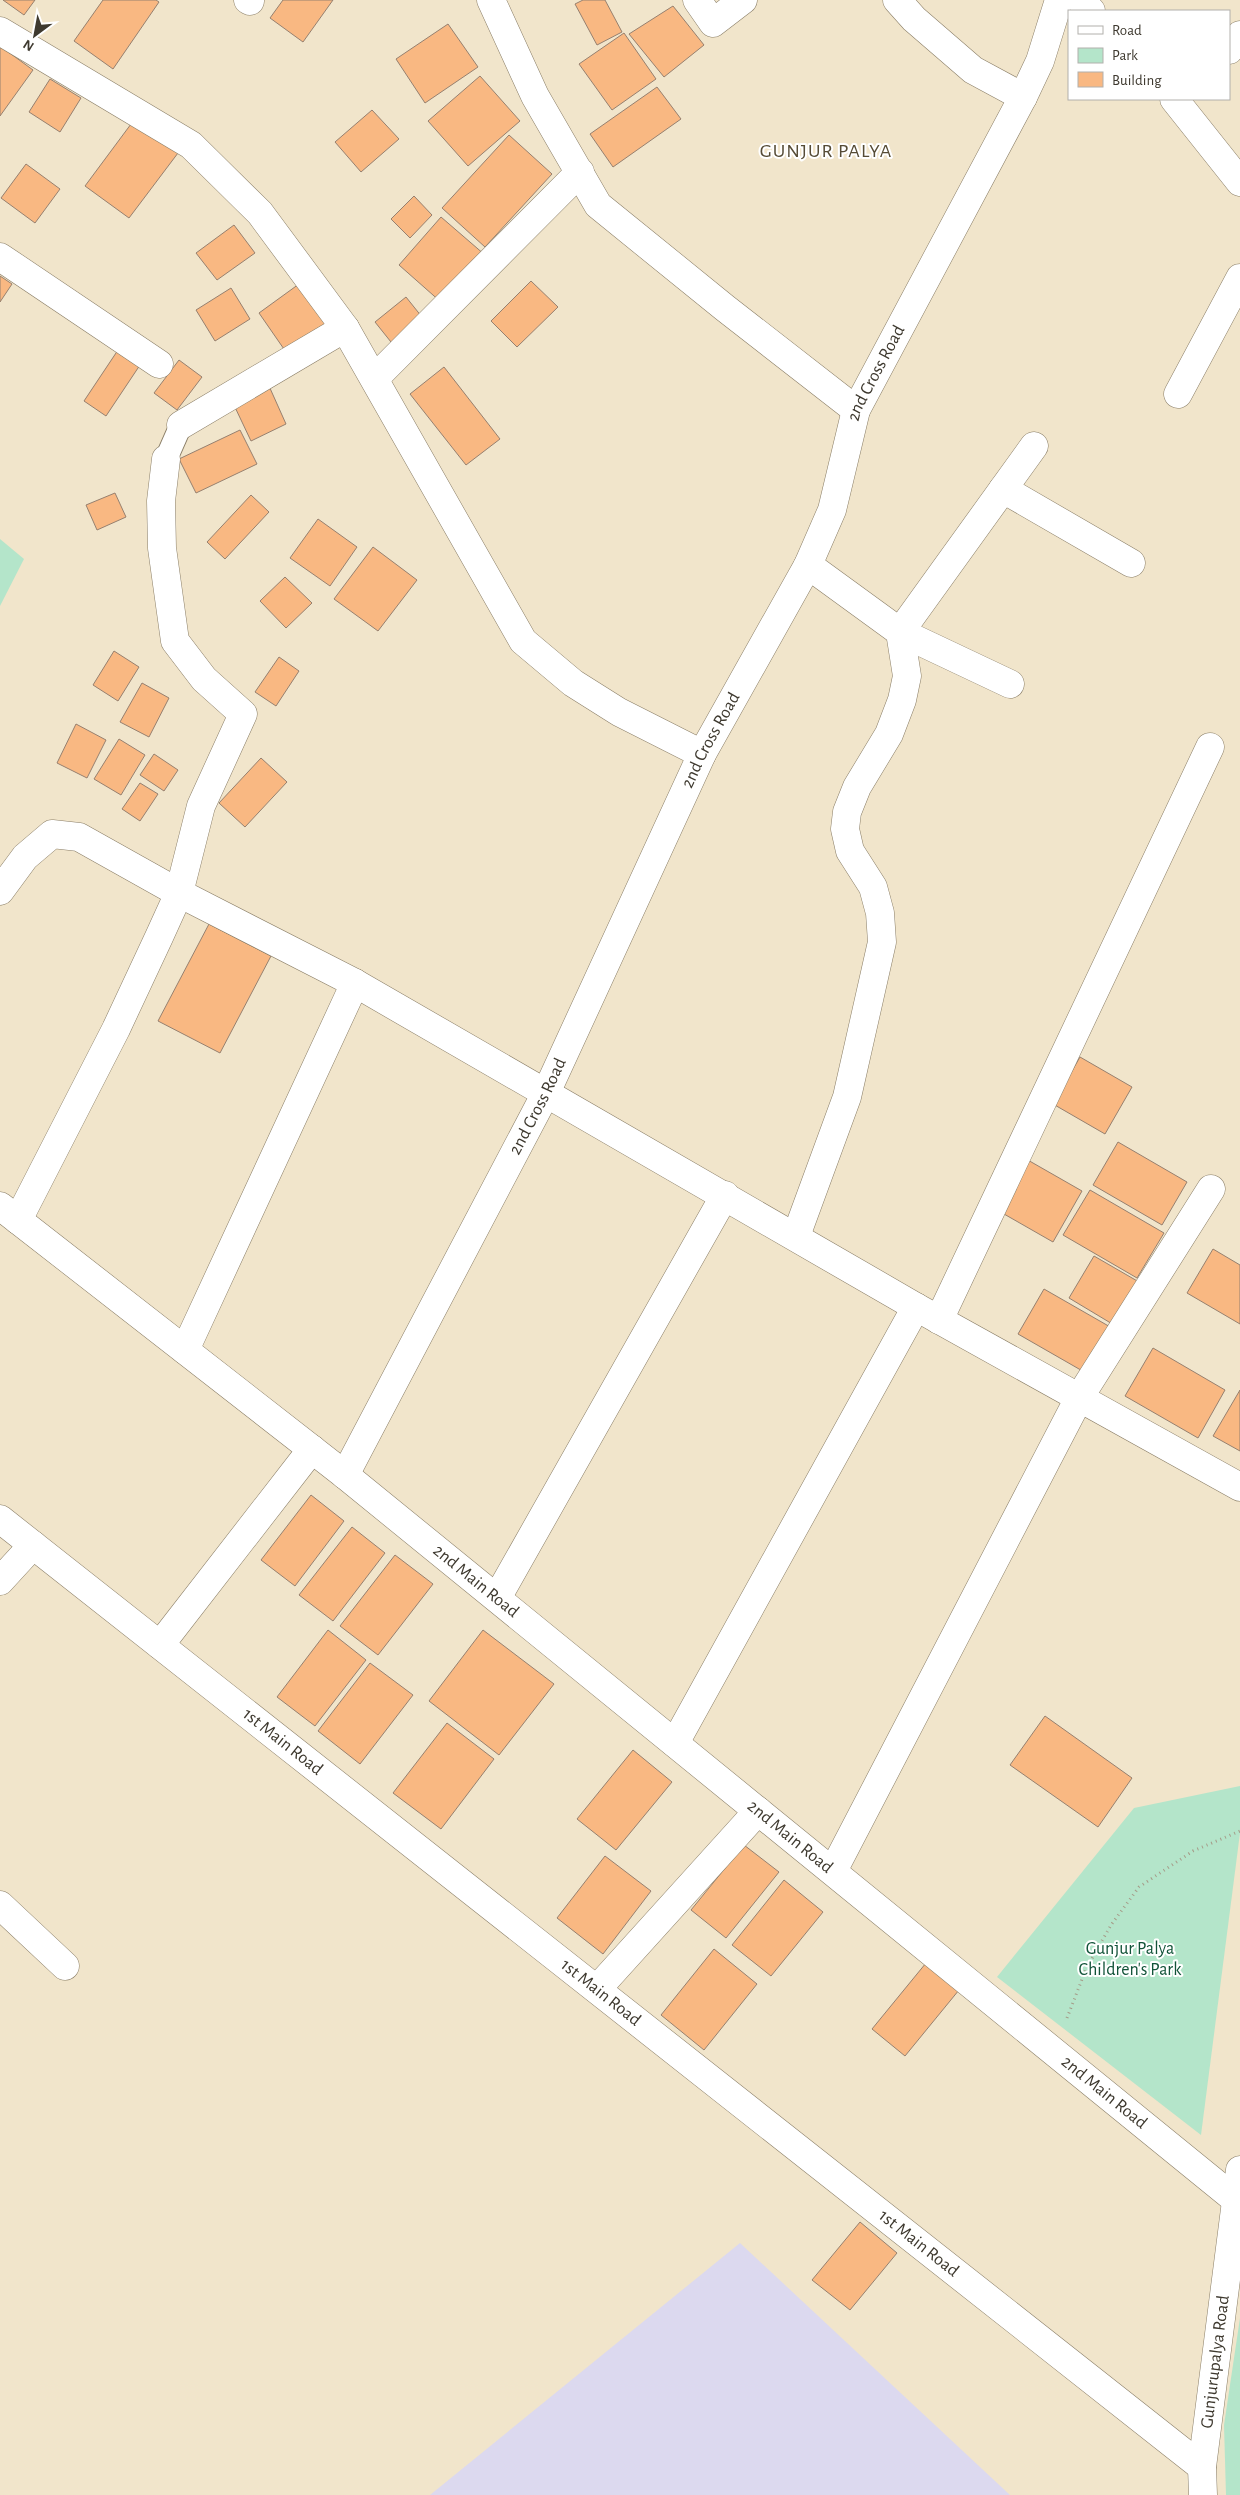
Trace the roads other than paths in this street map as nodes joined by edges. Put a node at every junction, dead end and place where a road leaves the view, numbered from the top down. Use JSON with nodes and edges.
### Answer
{"nodes":[{"id":1,"x":491,"y":0,"type":"edge"},
{"id":2,"x":697,"y":0,"type":"edge"},
{"id":3,"x":743,"y":0,"type":"edge"},
{"id":4,"x":897,"y":0,"type":"edge"},
{"id":5,"x":1059,"y":0,"type":"edge"},
{"id":6,"x":1080,"y":0,"type":"edge"},
{"id":7,"x":1090,"y":10,"type":"edge"},
{"id":8,"x":0,"y":31,"type":"edge"},
{"id":9,"x":1240,"y":35,"type":"edge"},
{"id":10,"x":1230,"y":49,"type":"edge"},
{"id":11,"x":1023,"y":97,"type":"junction"},
{"id":12,"x":1183,"y":102,"type":"edge"},
{"id":13,"x":580,"y":172,"type":"junction"},
{"id":14,"x":1240,"y":182,"type":"edge"},
{"id":15,"x":0,"y":257,"type":"edge"},
{"id":16,"x":1240,"y":278,"type":"edge"},
{"id":17,"x":345,"y":328,"type":"junction"},
{"id":18,"x":159,"y":364,"type":"dead end"},
{"id":19,"x":375,"y":378,"type":"junction"},
{"id":20,"x":1178,"y":394,"type":"dead end"},
{"id":21,"x":856,"y":410,"type":"junction"},
{"id":22,"x":181,"y":425,"type":"joint"},
{"id":23,"x":1034,"y":446,"type":"dead end"},
{"id":24,"x":166,"y":459,"type":"joint"},
{"id":25,"x":1004,"y":488,"type":"junction"},
{"id":26,"x":1131,"y":563,"type":"dead end"},
{"id":27,"x":808,"y":565,"type":"junction"},
{"id":28,"x":900,"y":632,"type":"junction"},
{"id":29,"x":1010,"y":684,"type":"dead end"},
{"id":30,"x":1210,"y":747,"type":"dead end"},
{"id":31,"x":702,"y":754,"type":"junction"},
{"id":32,"x":0,"y":891,"type":"edge"},
{"id":33,"x":179,"y":893,"type":"junction"},
{"id":34,"x":355,"y":983,"type":"junction"},
{"id":35,"x":546,"y":1093,"type":"junction"},
{"id":36,"x":1211,"y":1189,"type":"dead end"},
{"id":37,"x":725,"y":1196,"type":"junction"},
{"id":38,"x":9,"y":1213,"type":"edge"},
{"id":39,"x":796,"y":1236,"type":"junction"},
{"id":40,"x":927,"y":1313,"type":"junction"},
{"id":41,"x":185,"y":1350,"type":"junction"},
{"id":42,"x":1079,"y":1398,"type":"junction"},
{"id":43,"x":312,"y":1448,"type":"junction"},
{"id":44,"x":345,"y":1474,"type":"junction"},
{"id":45,"x":1240,"y":1487,"type":"edge"},
{"id":46,"x":0,"y":1519,"type":"edge"},
{"id":47,"x":33,"y":1544,"type":"junction"},
{"id":48,"x":0,"y":1581,"type":"edge"},
{"id":49,"x":497,"y":1598,"type":"junction"},
{"id":50,"x":160,"y":1645,"type":"junction"},
{"id":51,"x":675,"y":1743,"type":"junction"},
{"id":52,"x":758,"y":1811,"type":"junction"},
{"id":53,"x":833,"y":1871,"type":"junction"},
{"id":54,"x":0,"y":1905,"type":"edge"},
{"id":55,"x":65,"y":1966,"type":"dead end"},
{"id":56,"x":596,"y":1989,"type":"junction"},
{"id":57,"x":1240,"y":2170,"type":"edge"},
{"id":58,"x":1236,"y":2200,"type":"junction"},
{"id":59,"x":1202,"y":2467,"type":"junction"},
{"id":60,"x":1203,"y":2495,"type":"edge"}],
"edges":[{"from":1,"to":13,"type":"street"},
{"from":2,"to":3,"type":"street"},
{"from":4,"to":11,"type":"street"},
{"from":5,"to":11,"type":"street","name":"2nd Cross Road"},
{"from":6,"to":7,"type":"street"},
{"from":8,"to":17,"type":"street"},
{"from":9,"to":10,"type":"street"},
{"from":11,"to":21,"type":"street","name":"2nd Cross Road"},
{"from":12,"to":14,"type":"street"},
{"from":13,"to":19,"type":"street"},
{"from":13,"to":21,"type":"street"},
{"from":15,"to":18,"type":"street"},
{"from":16,"to":20,"type":"street"},
{"from":17,"to":19,"type":"street"},
{"from":17,"to":22,"type":"street"},
{"from":19,"to":31,"type":"street"},
{"from":21,"to":27,"type":"street","name":"2nd Cross Road"},
{"from":22,"to":24,"type":"lane"},
{"from":23,"to":25,"type":"street"},
{"from":24,"to":33,"type":"street"},
{"from":25,"to":26,"type":"street"},
{"from":25,"to":28,"type":"street"},
{"from":27,"to":28,"type":"street"},
{"from":27,"to":31,"type":"street","name":"2nd Cross Road"},
{"from":28,"to":29,"type":"street"},
{"from":28,"to":39,"type":"street"},
{"from":30,"to":40,"type":"street"},
{"from":31,"to":35,"type":"street","name":"2nd Cross Road"},
{"from":32,"to":33,"type":"street"},
{"from":33,"to":34,"type":"street"},
{"from":33,"to":38,"type":"street"},
{"from":34,"to":35,"type":"street"},
{"from":34,"to":41,"type":"street"},
{"from":35,"to":37,"type":"street"},
{"from":35,"to":44,"type":"street","name":"2nd Cross Road"},
{"from":36,"to":42,"type":"street"},
{"from":37,"to":39,"type":"street"},
{"from":37,"to":49,"type":"street"},
{"from":38,"to":41,"type":"street","name":"2nd Main Road"},
{"from":39,"to":40,"type":"street"},
{"from":40,"to":42,"type":"street"},
{"from":40,"to":51,"type":"street"},
{"from":41,"to":43,"type":"street","name":"2nd Main Road"},
{"from":42,"to":45,"type":"street"},
{"from":42,"to":53,"type":"street"},
{"from":43,"to":44,"type":"street","name":"2nd Main Road"},
{"from":43,"to":50,"type":"street"},
{"from":44,"to":49,"type":"street","name":"2nd Main Road"},
{"from":46,"to":47,"type":"street","name":"1st Main Road"},
{"from":47,"to":48,"type":"street"},
{"from":47,"to":50,"type":"street","name":"1st Main Road"},
{"from":49,"to":51,"type":"street","name":"2nd Main Road"},
{"from":50,"to":56,"type":"street","name":"1st Main Road"},
{"from":51,"to":52,"type":"street","name":"2nd Main Road"},
{"from":52,"to":53,"type":"street","name":"2nd Main Road"},
{"from":52,"to":56,"type":"street"},
{"from":53,"to":58,"type":"street","name":"2nd Main Road"},
{"from":54,"to":55,"type":"street"},
{"from":56,"to":59,"type":"street","name":"1st Main Road"},
{"from":57,"to":58,"type":"street","name":"Gunjurupalya Road"},
{"from":58,"to":59,"type":"street","name":"Gunjurupalya Road"},
{"from":59,"to":60,"type":"street","name":"Gunjurupalya Road"}]}
